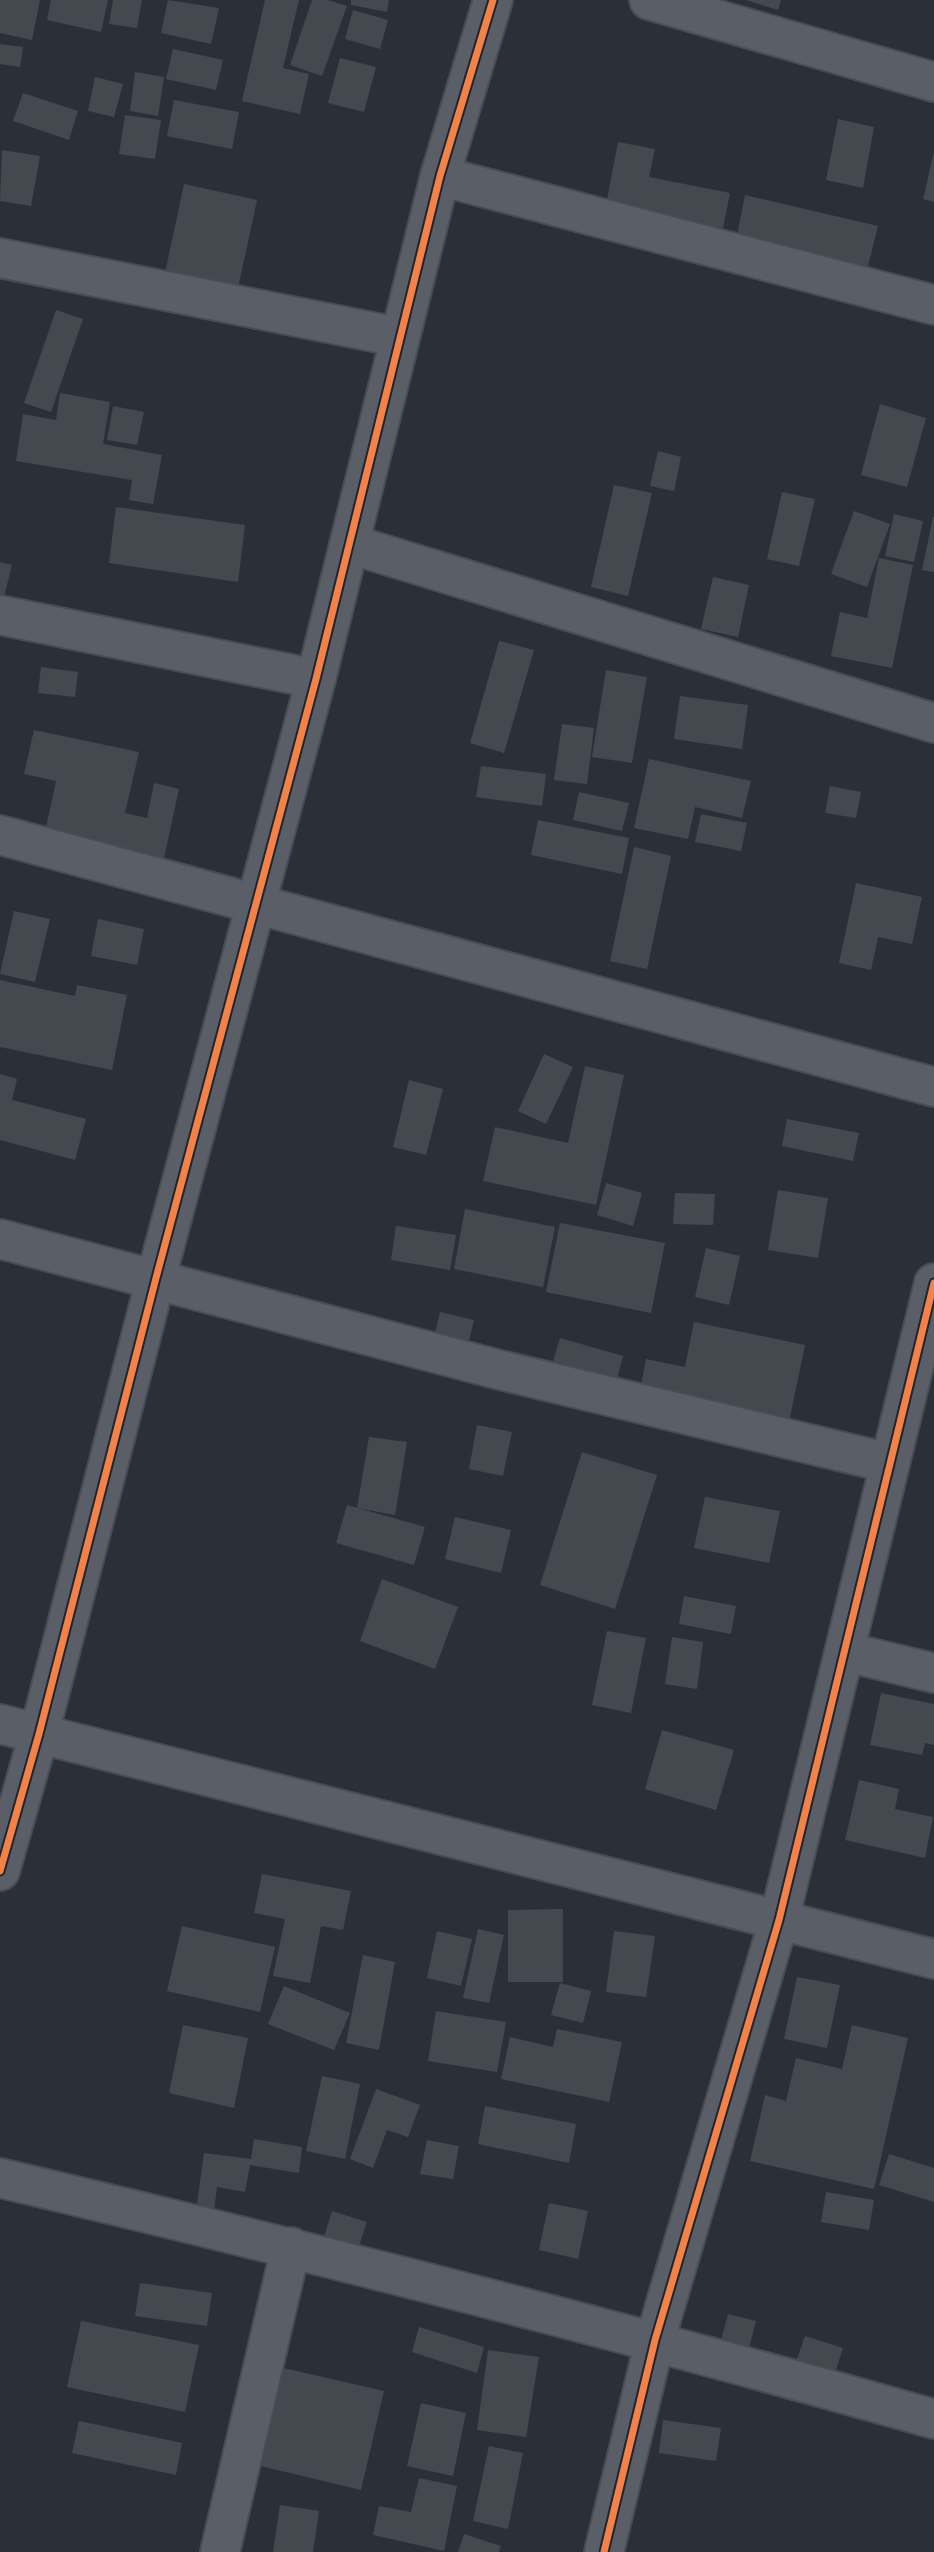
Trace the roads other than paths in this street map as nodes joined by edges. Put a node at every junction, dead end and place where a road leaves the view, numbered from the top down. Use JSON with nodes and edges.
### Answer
{"nodes":[{"id":1,"x":493,"y":0,"type":"edge"},
{"id":2,"x":649,"y":0,"type":"edge"},
{"id":3,"x":934,"y":82,"type":"edge"},
{"id":4,"x":440,"y":176,"type":"junction"},
{"id":5,"x":0,"y":258,"type":"edge"},
{"id":6,"x":934,"y":305,"type":"edge"},
{"id":7,"x":398,"y":337,"type":"junction"},
{"id":8,"x":350,"y":544,"type":"junction"},
{"id":9,"x":0,"y":615,"type":"edge"},
{"id":10,"x":316,"y":679,"type":"junction"},
{"id":11,"x":934,"y":723,"type":"edge"},
{"id":12,"x":0,"y":835,"type":"edge"},
{"id":13,"x":255,"y":904,"type":"junction"},
{"id":14,"x":934,"y":1087,"type":"edge"},
{"id":15,"x":0,"y":1239,"type":"edge"},
{"id":16,"x":156,"y":1278,"type":"junction"},
{"id":17,"x":934,"y":1283,"type":"edge"},
{"id":18,"x":889,"y":1463,"type":"junction"},
{"id":19,"x":846,"y":1652,"type":"junction"},
{"id":20,"x":934,"y":1673,"type":"edge"},
{"id":21,"x":0,"y":1724,"type":"edge"},
{"id":22,"x":39,"y":1734,"type":"junction"},
{"id":23,"x":0,"y":1871,"type":"edge"},
{"id":24,"x":779,"y":1920,"type":"junction"},
{"id":25,"x":934,"y":1959,"type":"edge"},
{"id":26,"x":0,"y":2178,"type":"edge"},
{"id":27,"x":291,"y":2246,"type":"junction"},
{"id":28,"x":656,"y":2340,"type":"junction"},
{"id":29,"x":934,"y":2419,"type":"edge"},
{"id":30,"x":220,"y":2552,"type":"edge"},
{"id":31,"x":604,"y":2552,"type":"edge"}],
"edges":[{"from":1,"to":4,"type":"street"},
{"from":2,"to":3,"type":"street"},
{"from":4,"to":6,"type":"street"},
{"from":4,"to":7,"type":"street"},
{"from":5,"to":7,"type":"street"},
{"from":7,"to":8,"type":"street"},
{"from":8,"to":10,"type":"street"},
{"from":8,"to":11,"type":"street"},
{"from":9,"to":10,"type":"street"},
{"from":10,"to":13,"type":"street"},
{"from":12,"to":13,"type":"street"},
{"from":13,"to":14,"type":"street"},
{"from":13,"to":16,"type":"street"},
{"from":15,"to":16,"type":"street"},
{"from":16,"to":18,"type":"street"},
{"from":16,"to":22,"type":"street"},
{"from":17,"to":18,"type":"street"},
{"from":18,"to":19,"type":"street"},
{"from":19,"to":20,"type":"street"},
{"from":19,"to":24,"type":"street"},
{"from":21,"to":22,"type":"street"},
{"from":22,"to":23,"type":"street"},
{"from":22,"to":24,"type":"street"},
{"from":24,"to":25,"type":"street"},
{"from":24,"to":28,"type":"street"},
{"from":26,"to":27,"type":"street"},
{"from":27,"to":28,"type":"street"},
{"from":27,"to":30,"type":"street"},
{"from":28,"to":29,"type":"street"},
{"from":28,"to":31,"type":"street"}]}
